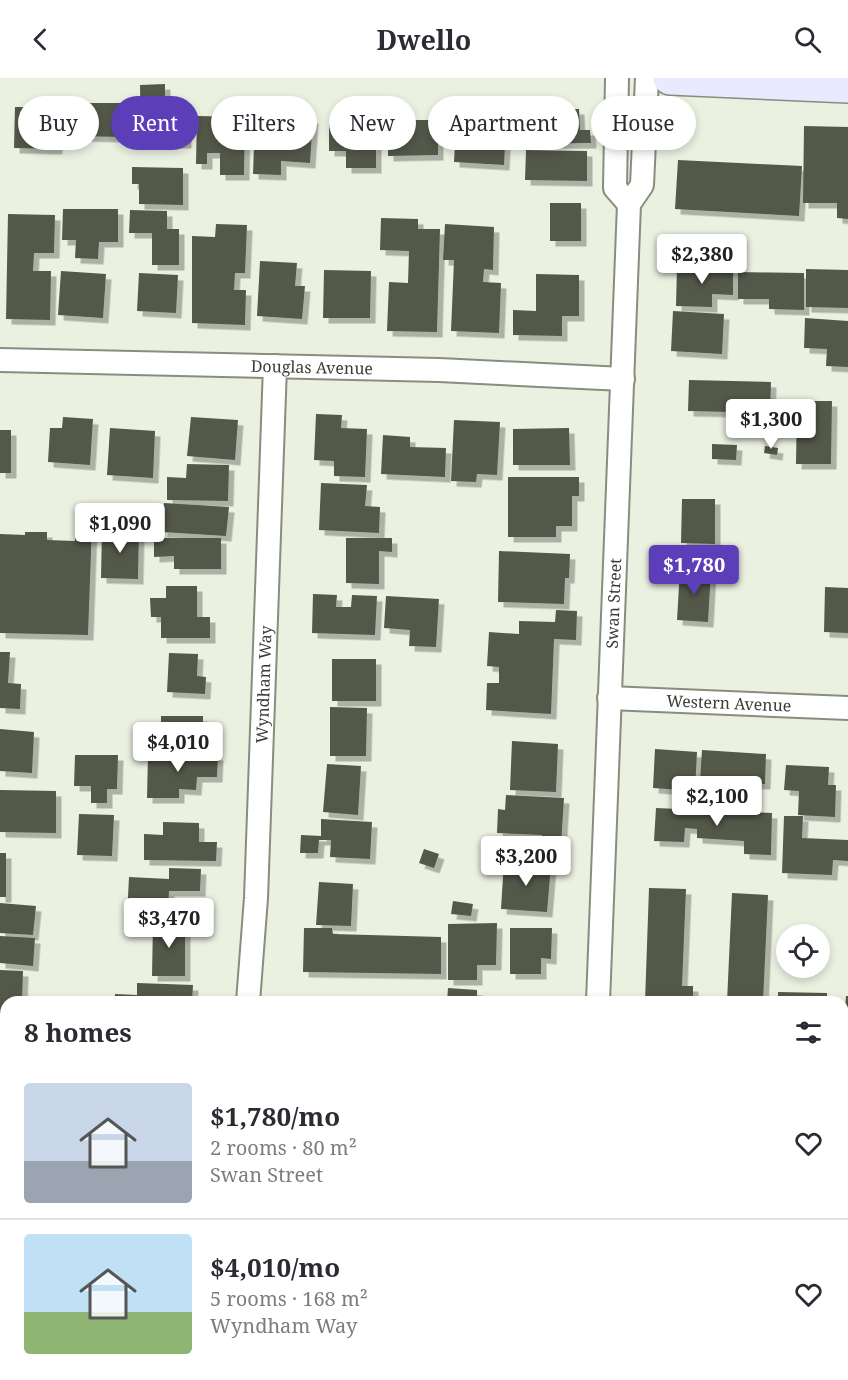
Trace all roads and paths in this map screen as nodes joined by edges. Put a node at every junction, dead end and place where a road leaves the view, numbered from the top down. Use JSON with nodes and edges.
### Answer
{"nodes":[{"id":1,"x":617,"y":78,"type":"edge"},
{"id":2,"x":647,"y":78,"type":"edge"},
{"id":3,"x":670,"y":78,"type":"edge"},
{"id":4,"x":848,"y":86,"type":"edge"},
{"id":5,"x":629,"y":204,"type":"junction"},
{"id":6,"x":0,"y":360,"type":"edge"},
{"id":7,"x":275,"y":366,"type":"junction"},
{"id":8,"x":622,"y":379,"type":"junction"},
{"id":9,"x":609,"y":698,"type":"junction"},
{"id":10,"x":848,"y":708,"type":"edge"},
{"id":11,"x":248,"y":996,"type":"edge"},
{"id":12,"x":598,"y":996,"type":"edge"}],
"edges":[{"from":1,"to":5,"type":"street"},
{"from":2,"to":5,"type":"street","name":"Swan Street"},
{"from":3,"to":4,"type":"main road"},
{"from":5,"to":8,"type":"street","name":"Swan Street"},
{"from":6,"to":7,"type":"street","name":"Douglas Avenue"},
{"from":7,"to":8,"type":"street","name":"Douglas Avenue"},
{"from":7,"to":11,"type":"street","name":"Wyndham Way"},
{"from":8,"to":9,"type":"street","name":"Swan Street"},
{"from":9,"to":10,"type":"street","name":"Western Avenue"},
{"from":9,"to":12,"type":"street","name":"Swan Street"}]}
